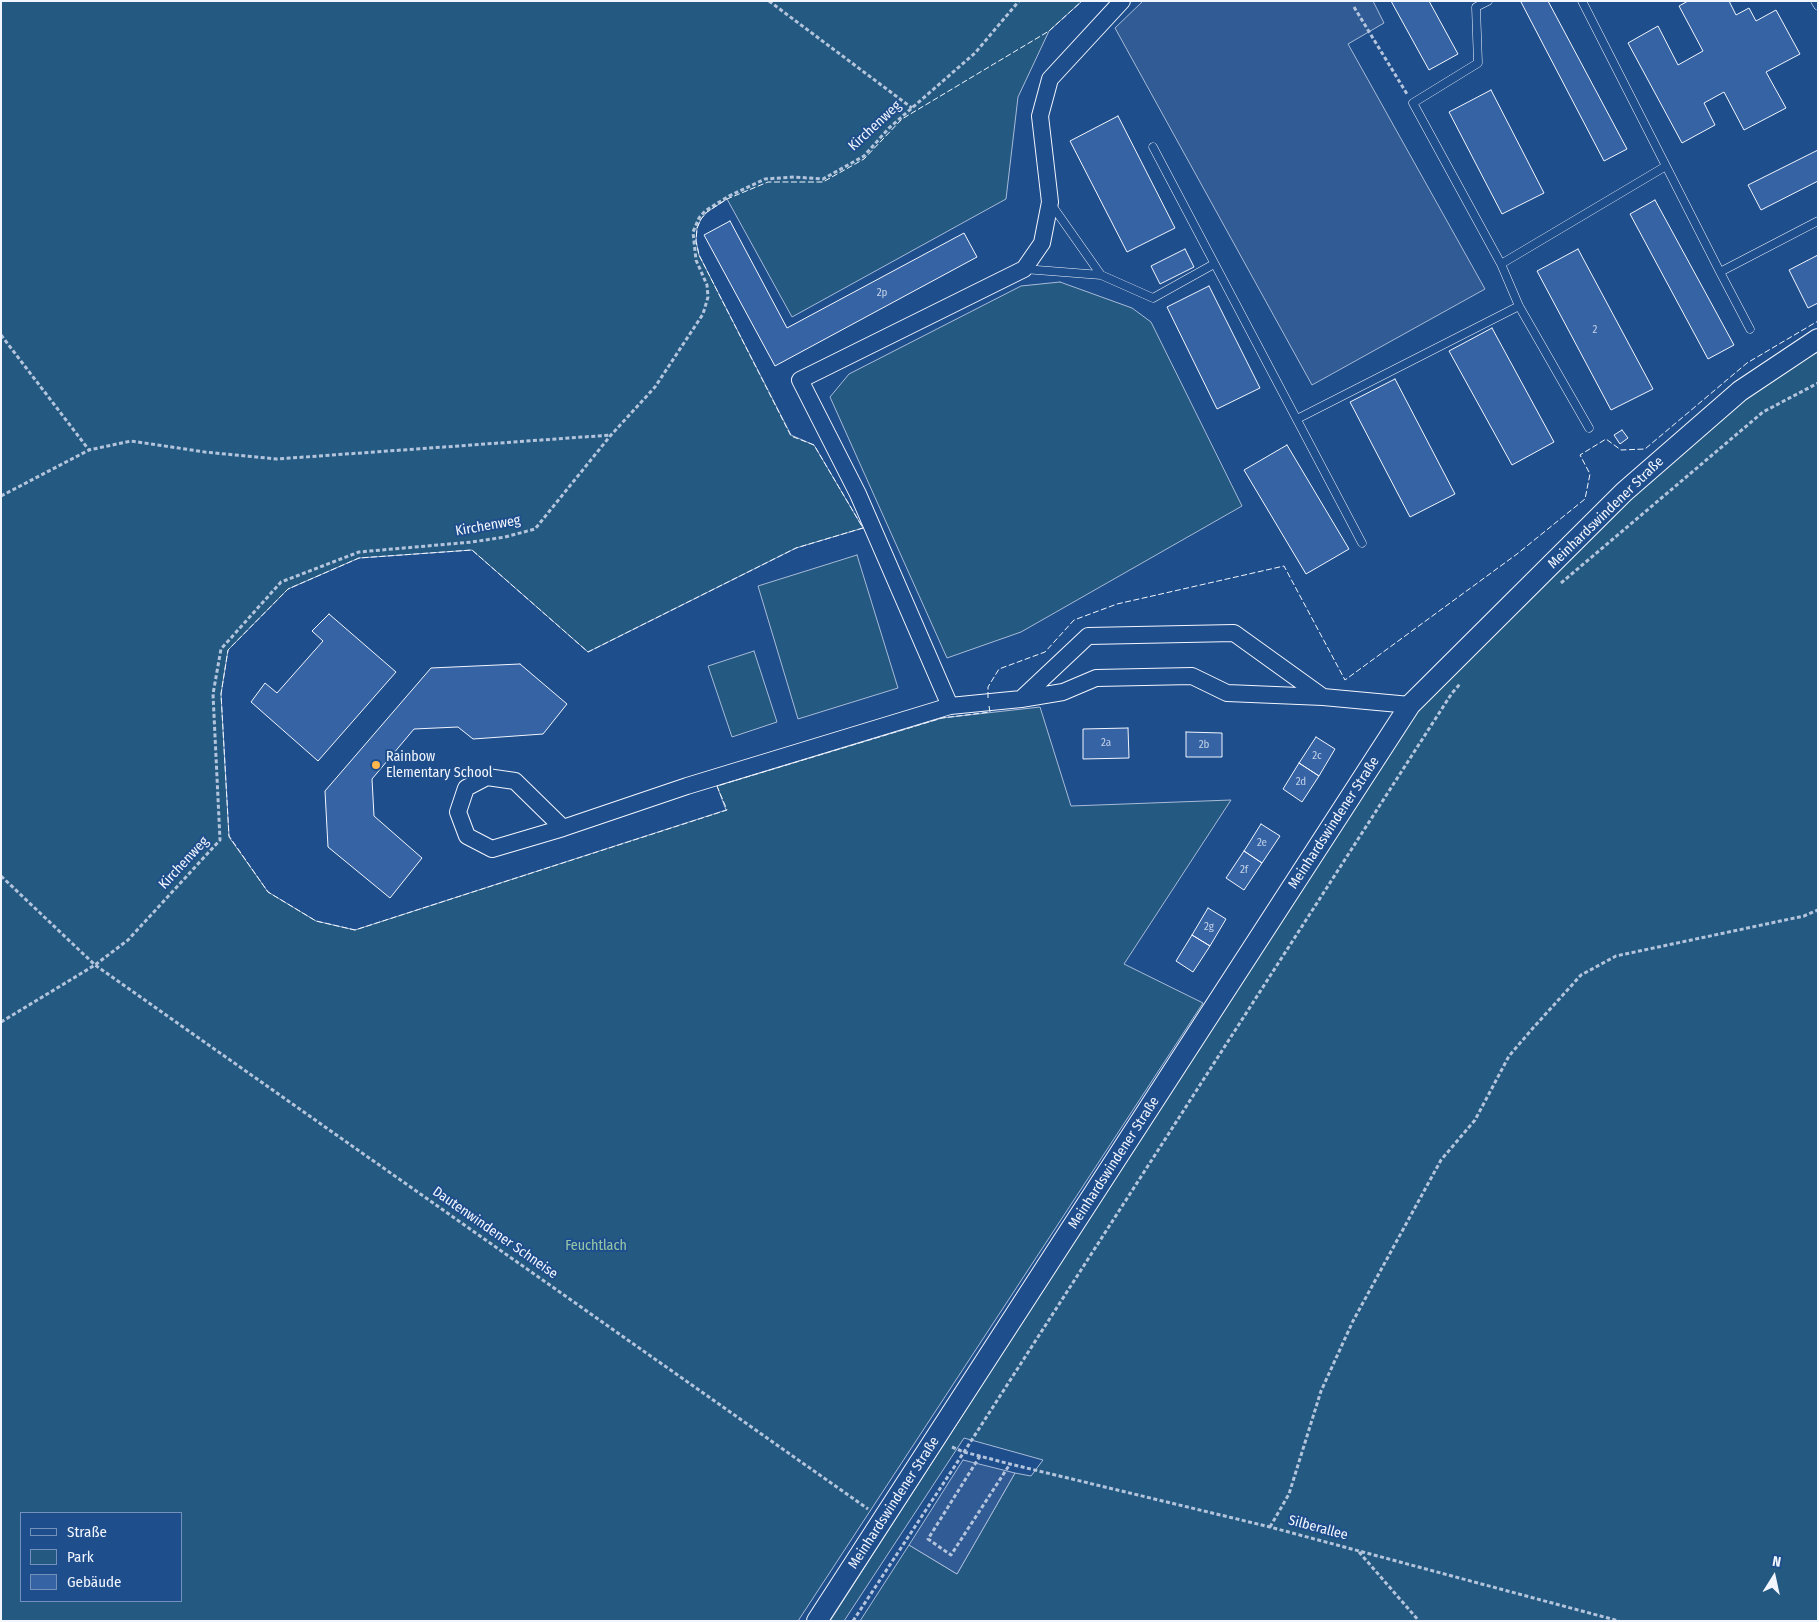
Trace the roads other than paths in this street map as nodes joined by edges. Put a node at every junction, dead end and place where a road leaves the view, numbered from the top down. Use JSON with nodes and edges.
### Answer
{"nodes":[{"id":1,"x":1122,"y":1,"type":"edge"},
{"id":2,"x":1488,"y":1,"type":"edge"},
{"id":3,"x":1582,"y":1,"type":"edge"},
{"id":4,"x":1815,"y":1,"type":"edge"},
{"id":5,"x":1474,"y":4,"type":"edge"},
{"id":6,"x":1818,"y":6,"type":"edge"},
{"id":7,"x":1153,"y":147,"type":"dead end"},
{"id":8,"x":1666,"y":166,"type":"junction"},
{"id":9,"x":1050,"y":202,"type":"junction"},
{"id":10,"x":1818,"y":221,"type":"edge"},
{"id":11,"x":1214,"y":264,"type":"junction"},
{"id":12,"x":1501,"y":264,"type":"junction"},
{"id":13,"x":1024,"y":269,"type":"junction"},
{"id":14,"x":1720,"y":272,"type":"junction"},
{"id":15,"x":1100,"y":275,"type":"junction"},
{"id":16,"x":1519,"y":306,"type":"junction"},
{"id":17,"x":1750,"y":329,"type":"dead end"},
{"id":18,"x":1818,"y":339,"type":"edge"},
{"id":19,"x":1297,"y":419,"type":"junction"},
{"id":20,"x":1588,"y":428,"type":"dead end"},
{"id":21,"x":1362,"y":543,"type":"dead end"},
{"id":22,"x":1323,"y":698,"type":"junction"},
{"id":23,"x":1021,"y":700,"type":"junction"},
{"id":24,"x":1410,"y":705,"type":"junction"},
{"id":25,"x":950,"y":706,"type":"junction"},
{"id":26,"x":563,"y":828,"type":"junction"},
{"id":27,"x":817,"y":1621,"type":"edge"}],
"edges":[{"from":1,"to":9,"type":"street"},
{"from":2,"to":5,"type":"lane"},
{"from":3,"to":8,"type":"lane"},
{"from":4,"to":6,"type":"lane"},
{"from":5,"to":12,"type":"lane"},
{"from":7,"to":11,"type":"lane"},
{"from":8,"to":12,"type":"lane"},
{"from":8,"to":14,"type":"lane"},
{"from":9,"to":13,"type":"street"},
{"from":9,"to":15,"type":"lane"},
{"from":10,"to":14,"type":"lane"},
{"from":11,"to":15,"type":"lane"},
{"from":11,"to":19,"type":"lane"},
{"from":12,"to":16,"type":"lane"},
{"from":13,"to":15,"type":"lane"},
{"from":13,"to":25,"type":"street"},
{"from":14,"to":17,"type":"lane"},
{"from":16,"to":19,"type":"lane"},
{"from":16,"to":20,"type":"lane"},
{"from":18,"to":24,"type":"street","name":"Meinhardswindener Straße"},
{"from":19,"to":21,"type":"lane"},
{"from":22,"to":23,"type":"street"},
{"from":22,"to":23,"type":"street"},
{"from":22,"to":24,"type":"street"},
{"from":23,"to":25,"type":"street"},
{"from":24,"to":27,"type":"street","name":"Meinhardswindener Straße"},
{"from":25,"to":26,"type":"street"},
{"from":26,"to":26,"type":"street"}]}
